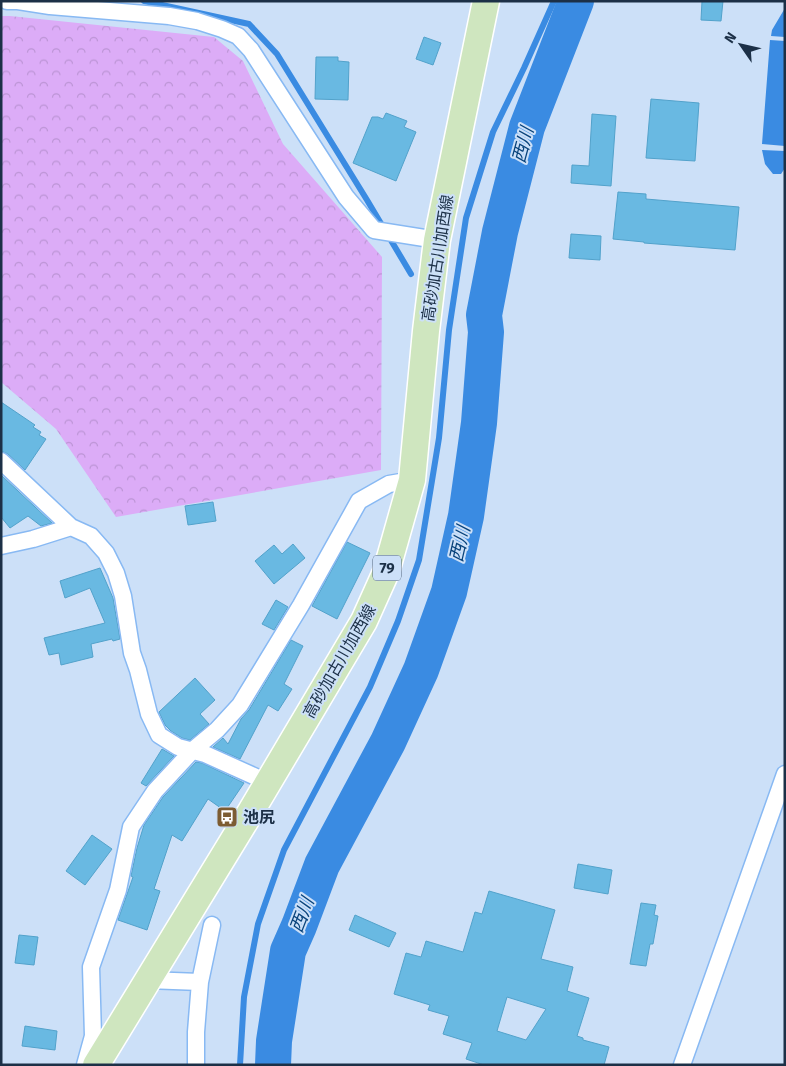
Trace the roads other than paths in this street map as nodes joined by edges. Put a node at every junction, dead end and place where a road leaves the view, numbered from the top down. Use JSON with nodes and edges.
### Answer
{"nodes":[{"id":1,"x":7,"y":1,"type":"edge"},
{"id":2,"x":486,"y":1,"type":"edge"},
{"id":3,"x":437,"y":240,"type":"junction"},
{"id":4,"x":1,"y":461,"type":"edge"},
{"id":5,"x":412,"y":480,"type":"junction"},
{"id":6,"x":71,"y":527,"type":"junction"},
{"id":7,"x":1,"y":546,"type":"edge"},
{"id":8,"x":194,"y":750,"type":"junction"},
{"id":9,"x":785,"y":774,"type":"edge"},
{"id":10,"x":267,"y":782,"type":"junction"},
{"id":11,"x":212,"y":925,"type":"dead end"},
{"id":12,"x":147,"y":980,"type":"junction"},
{"id":13,"x":200,"y":982,"type":"junction"},
{"id":14,"x":85,"y":1065,"type":"edge"},
{"id":15,"x":96,"y":1065,"type":"edge"},
{"id":16,"x":196,"y":1065,"type":"edge"},
{"id":17,"x":682,"y":1065,"type":"edge"}],
"edges":[{"from":1,"to":3,"type":"street"},
{"from":2,"to":3,"type":"main road","name":"高砂加古川加西線","number":"79"},
{"from":3,"to":5,"type":"main road","name":"高砂加古川加西線","number":"79"},
{"from":4,"to":6,"type":"street"},
{"from":5,"to":8,"type":"street"},
{"from":5,"to":10,"type":"main road","name":"高砂加古川加西線","number":"79"},
{"from":6,"to":7,"type":"street"},
{"from":6,"to":8,"type":"street"},
{"from":8,"to":10,"type":"street"},
{"from":8,"to":14,"type":"street"},
{"from":9,"to":17,"type":"street"},
{"from":10,"to":12,"type":"main road","name":"高砂加古川加西線","number":"79"},
{"from":11,"to":13,"type":"street"},
{"from":12,"to":13,"type":"street"},
{"from":12,"to":15,"type":"main road","name":"高砂加古川加西線","number":"79"},
{"from":13,"to":16,"type":"street"}]}
